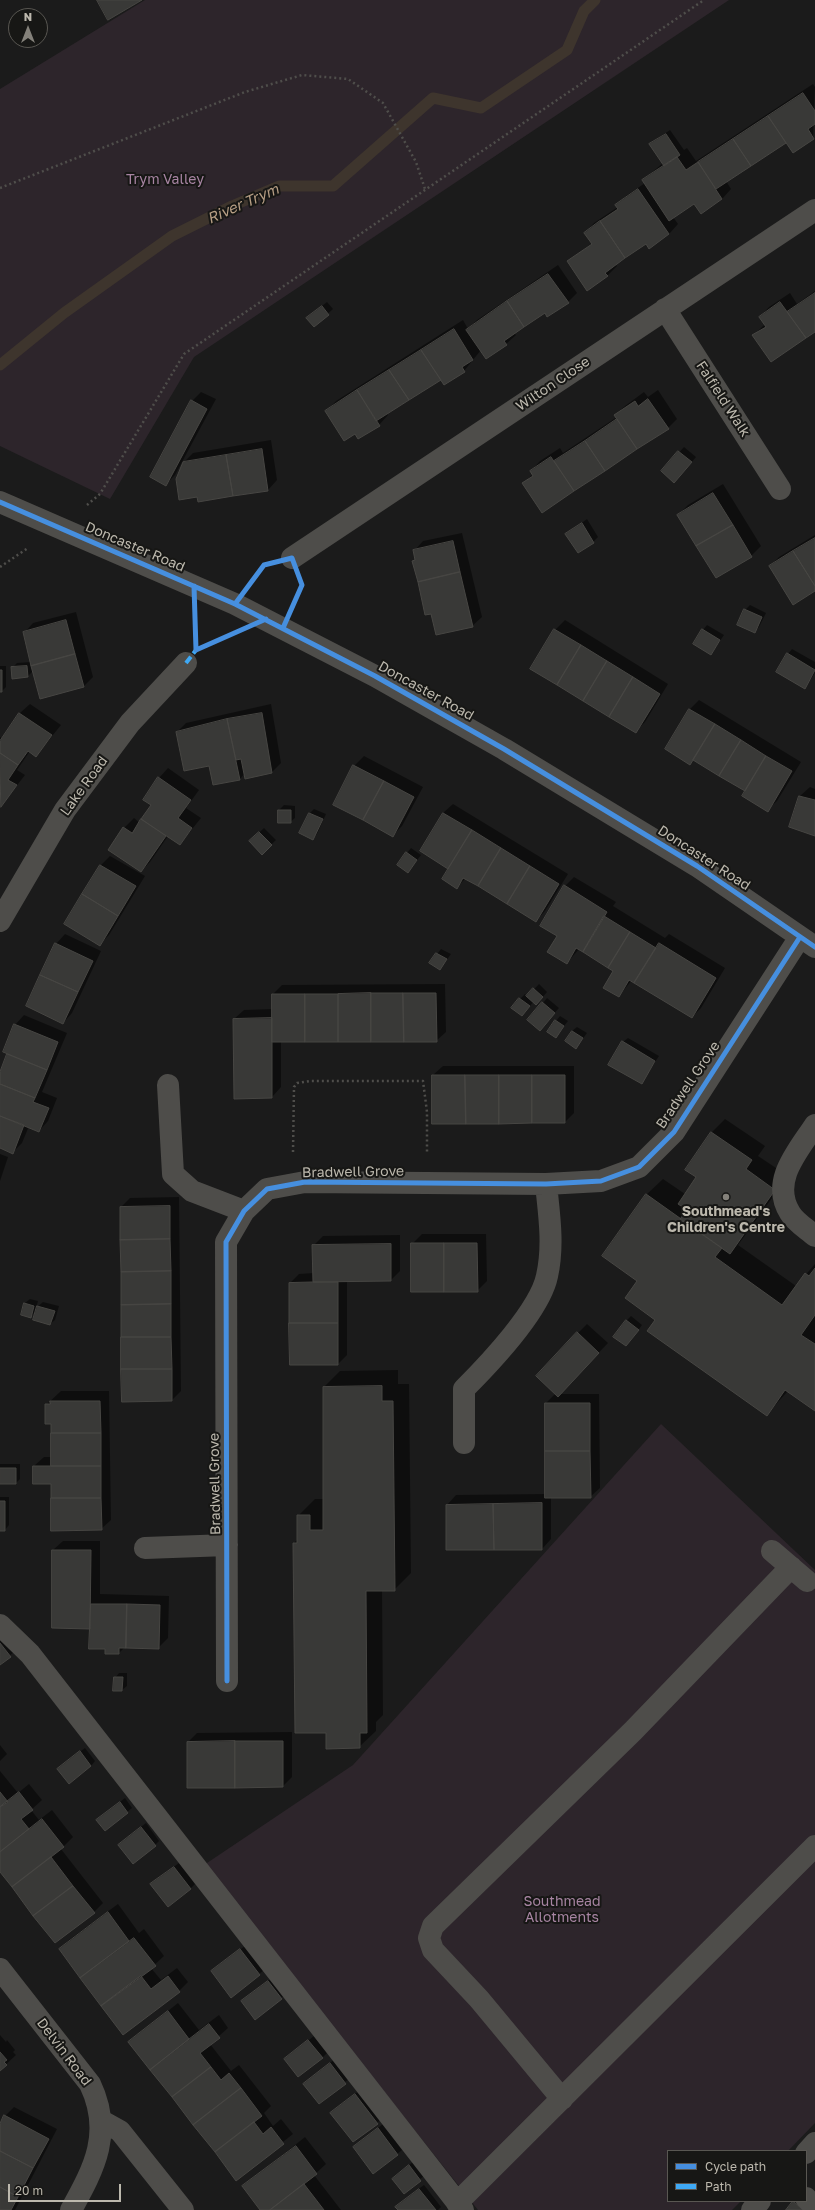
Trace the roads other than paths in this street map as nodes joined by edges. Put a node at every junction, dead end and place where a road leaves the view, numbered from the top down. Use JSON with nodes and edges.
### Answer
{"nodes":[{"id":1,"x":815,"y":210,"type":"edge"},
{"id":2,"x":665,"y":309,"type":"junction"},
{"id":3,"x":780,"y":489,"type":"dead end"},
{"id":4,"x":0,"y":502,"type":"edge"},
{"id":5,"x":292,"y":558,"type":"dead end"},
{"id":6,"x":186,"y":663,"type":"dead end"},
{"id":7,"x":0,"y":921,"type":"edge"},
{"id":8,"x":807,"y":942,"type":"edge"},
{"id":9,"x":168,"y":1085,"type":"dead end"},
{"id":10,"x":815,"y":1125,"type":"edge"},
{"id":11,"x":546,"y":1184,"type":"junction"},
{"id":12,"x":244,"y":1211,"type":"junction"},
{"id":13,"x":815,"y":1236,"type":"edge"},
{"id":14,"x":464,"y":1442,"type":"dead end"},
{"id":15,"x":228,"y":1545,"type":"junction"},
{"id":16,"x":145,"y":1548,"type":"dead end"},
{"id":17,"x":772,"y":1551,"type":"dead end"},
{"id":18,"x":0,"y":1625,"type":"edge"},
{"id":19,"x":227,"y":1681,"type":"dead end"},
{"id":20,"x":815,"y":1846,"type":"edge"},
{"id":21,"x":0,"y":1968,"type":"edge"},
{"id":22,"x":562,"y":2099,"type":"junction"},
{"id":23,"x":102,"y":2121,"type":"junction"},
{"id":24,"x":815,"y":2143,"type":"edge"},
{"id":25,"x":807,"y":2152,"type":"edge"},
{"id":26,"x":807,"y":2199,"type":"edge"},
{"id":27,"x":759,"y":2202,"type":"edge"},
{"id":28,"x":460,"y":2206,"type":"edge"},
{"id":29,"x":815,"y":2207,"type":"edge"},
{"id":30,"x":72,"y":2210,"type":"edge"},
{"id":31,"x":183,"y":2210,"type":"edge"},
{"id":32,"x":752,"y":2210,"type":"edge"}],
"edges":[{"from":1,"to":2,"type":"street","name":"Wilton Close"},
{"from":2,"to":3,"type":"street","name":"Falfield Walk"},
{"from":2,"to":5,"type":"street","name":"Wilton Close"},
{"from":4,"to":8,"type":"street","name":"Doncaster Road"},
{"from":6,"to":7,"type":"street","name":"Lake Road"},
{"from":8,"to":11,"type":"street","name":"Bradwell Grove"},
{"from":9,"to":12,"type":"street"},
{"from":10,"to":13,"type":"street"},
{"from":11,"to":12,"type":"street","name":"Bradwell Grove"},
{"from":11,"to":14,"type":"street"},
{"from":12,"to":15,"type":"street","name":"Bradwell Grove"},
{"from":15,"to":16,"type":"street","name":"Bradwell Grove"},
{"from":15,"to":19,"type":"street","name":"Bradwell Grove"},
{"from":17,"to":22,"type":"street"},
{"from":18,"to":28,"type":"street"},
{"from":20,"to":22,"type":"street"},
{"from":21,"to":23,"type":"street","name":"Delvin Road"},
{"from":22,"to":28,"type":"street"},
{"from":23,"to":30,"type":"street","name":"Delvin Road"},
{"from":23,"to":31,"type":"street"},
{"from":24,"to":25,"type":"street"},
{"from":26,"to":29,"type":"street"},
{"from":27,"to":32,"type":"street"}]}
